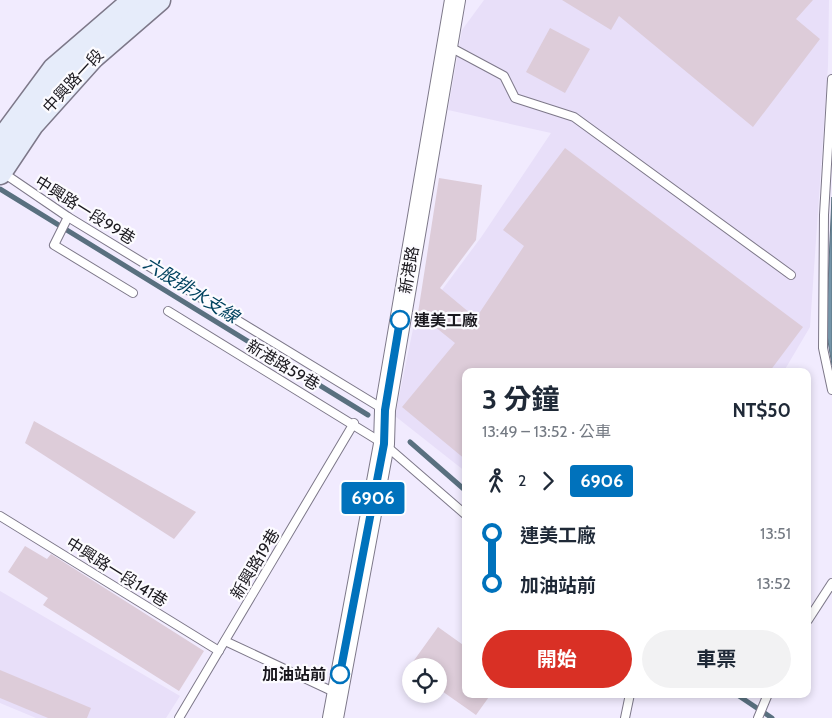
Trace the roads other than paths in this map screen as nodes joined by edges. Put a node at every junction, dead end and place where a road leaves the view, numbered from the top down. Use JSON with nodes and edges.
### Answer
{"nodes":[{"id":1,"x":134,"y":0,"type":"edge"},
{"id":2,"x":160,"y":0,"type":"edge"},
{"id":3,"x":455,"y":0,"type":"edge"},
{"id":4,"x":448,"y":46,"type":"junction"},
{"id":5,"x":832,"y":79,"type":"edge"},
{"id":6,"x":0,"y":142,"type":"edge"},
{"id":7,"x":0,"y":172,"type":"edge"},
{"id":8,"x":68,"y":217,"type":"junction"},
{"id":9,"x":791,"y":275,"type":"dead end"},
{"id":10,"x":133,"y":293,"type":"dead end"},
{"id":11,"x":168,"y":311,"type":"dead end"},
{"id":12,"x":832,"y":390,"type":"edge"},
{"id":13,"x":385,"y":410,"type":"junction"},
{"id":14,"x":354,"y":423,"type":"junction"},
{"id":15,"x":384,"y":444,"type":"junction"},
{"id":16,"x":462,"y":512,"type":"edge"},
{"id":17,"x":0,"y":516,"type":"edge"},
{"id":18,"x":832,"y":582,"type":"edge"},
{"id":19,"x":811,"y":615,"type":"edge"},
{"id":20,"x":225,"y":641,"type":"junction"},
{"id":21,"x":219,"y":651,"type":"junction"},
{"id":22,"x":336,"y":693,"type":"junction"},
{"id":23,"x":629,"y":698,"type":"edge"},
{"id":24,"x":766,"y":698,"type":"edge"},
{"id":25,"x":759,"y":716,"type":"edge"},
{"id":26,"x":179,"y":718,"type":"edge"},
{"id":27,"x":333,"y":718,"type":"edge"},
{"id":28,"x":625,"y":718,"type":"edge"}],
"edges":[{"from":1,"to":6,"type":"main road","name":"中興路一段"},
{"from":2,"to":7,"type":"main road","name":"中興路一段"},
{"from":3,"to":4,"type":"street","name":"新港路"},
{"from":4,"to":9,"type":"lane"},
{"from":4,"to":13,"type":"street","name":"新港路"},
{"from":5,"to":12,"type":"lane"},
{"from":7,"to":8,"type":"lane","name":"中興路一段99巷"},
{"from":8,"to":10,"type":"lane"},
{"from":8,"to":13,"type":"lane","name":"中興路一段99巷"},
{"from":11,"to":14,"type":"lane","name":"新港路59巷"},
{"from":13,"to":15,"type":"street","name":"新港路"},
{"from":14,"to":15,"type":"lane","name":"新港路59巷"},
{"from":14,"to":20,"type":"lane","name":"新興路19巷"},
{"from":15,"to":16,"type":"lane","name":"新港路59巷"},
{"from":15,"to":22,"type":"street","name":"新港路"},
{"from":17,"to":21,"type":"lane","name":"中興路一段141巷"},
{"from":18,"to":19,"type":"lane"},
{"from":20,"to":21,"type":"lane","name":"新興路19巷"},
{"from":20,"to":22,"type":"lane"},
{"from":21,"to":26,"type":"lane","name":"新興路19巷"},
{"from":22,"to":27,"type":"street","name":"新港路"},
{"from":23,"to":28,"type":"lane"},
{"from":24,"to":25,"type":"lane"}]}
